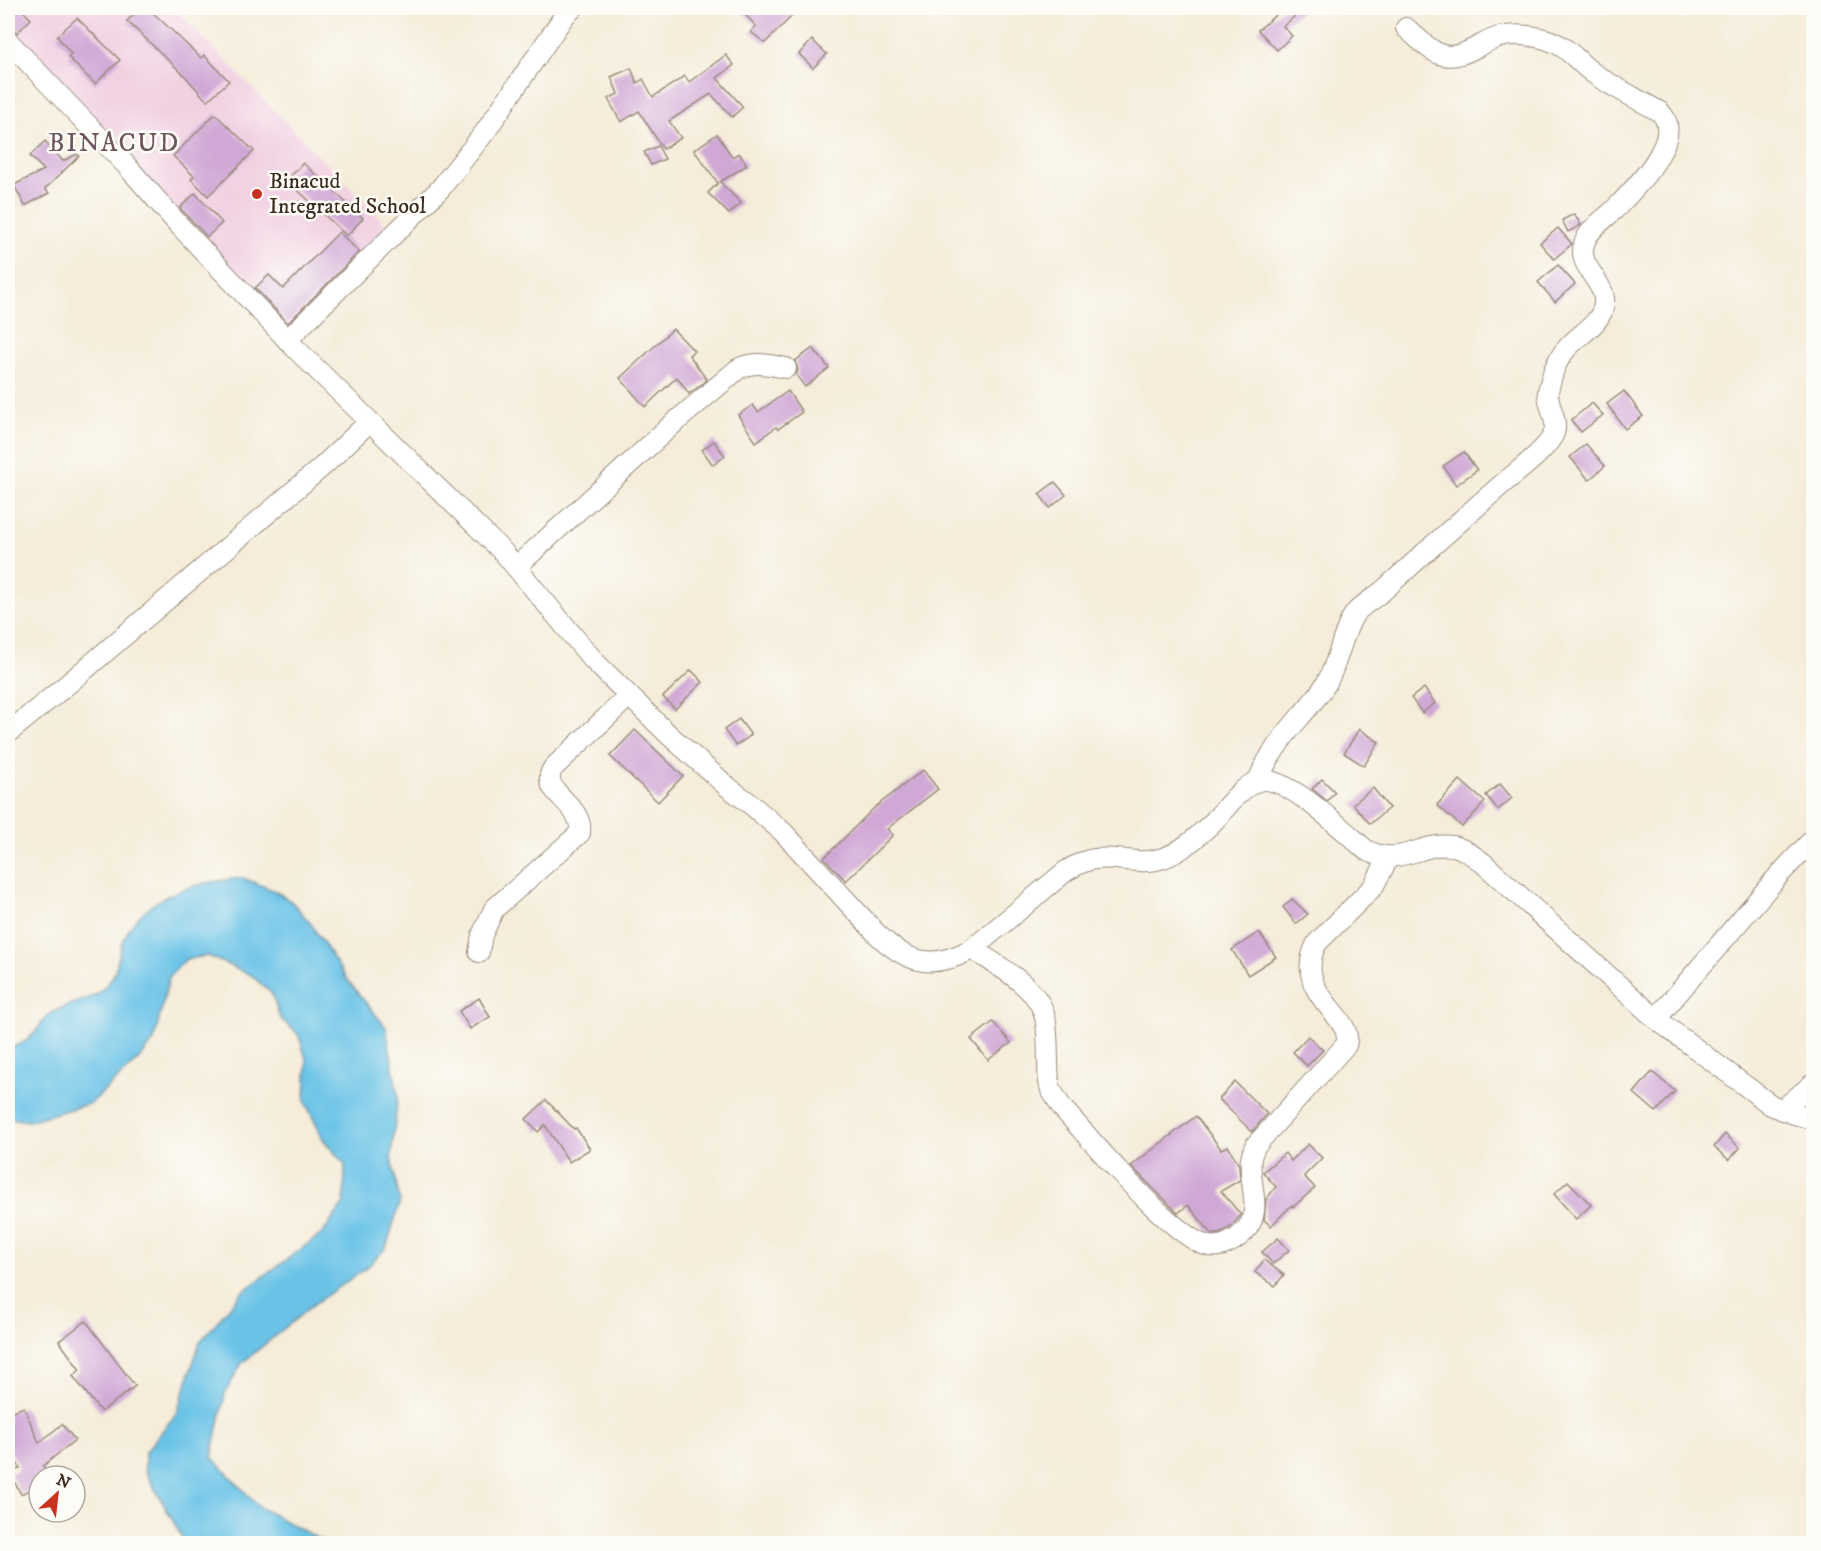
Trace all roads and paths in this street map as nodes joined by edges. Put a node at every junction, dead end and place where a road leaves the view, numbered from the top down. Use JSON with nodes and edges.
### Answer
{"nodes":[{"id":1,"x":573,"y":8,"type":"edge"},
{"id":2,"x":1406,"y":28,"type":"dead end"},
{"id":3,"x":8,"y":41,"type":"edge"},
{"id":4,"x":287,"y":340,"type":"junction"},
{"id":5,"x":786,"y":368,"type":"dead end"},
{"id":6,"x":369,"y":422,"type":"junction"},
{"id":7,"x":516,"y":567,"type":"junction"},
{"id":8,"x":629,"y":696,"type":"junction"},
{"id":9,"x":8,"y":733,"type":"edge"},
{"id":10,"x":1258,"y":781,"type":"junction"},
{"id":11,"x":1814,"y":838,"type":"edge"},
{"id":12,"x":1389,"y":857,"type":"junction"},
{"id":13,"x":972,"y":949,"type":"junction"},
{"id":14,"x":479,"y":952,"type":"dead end"},
{"id":15,"x":1656,"y":1019,"type":"junction"},
{"id":16,"x":1814,"y":1083,"type":"edge"},
{"id":17,"x":1782,"y":1110,"type":"junction"},
{"id":18,"x":1814,"y":1120,"type":"edge"}],
"edges":[{"from":1,"to":4,"type":"street"},
{"from":2,"to":10,"type":"street"},
{"from":3,"to":4,"type":"street"},
{"from":4,"to":6,"type":"street"},
{"from":5,"to":7,"type":"street"},
{"from":6,"to":7,"type":"street"},
{"from":6,"to":9,"type":"street"},
{"from":7,"to":8,"type":"street"},
{"from":8,"to":13,"type":"street"},
{"from":8,"to":14,"type":"street"},
{"from":10,"to":12,"type":"street"},
{"from":10,"to":13,"type":"street"},
{"from":11,"to":15,"type":"street"},
{"from":12,"to":13,"type":"street"},
{"from":12,"to":15,"type":"street"},
{"from":15,"to":17,"type":"street"},
{"from":16,"to":17,"type":"street"},
{"from":17,"to":18,"type":"street"}]}
